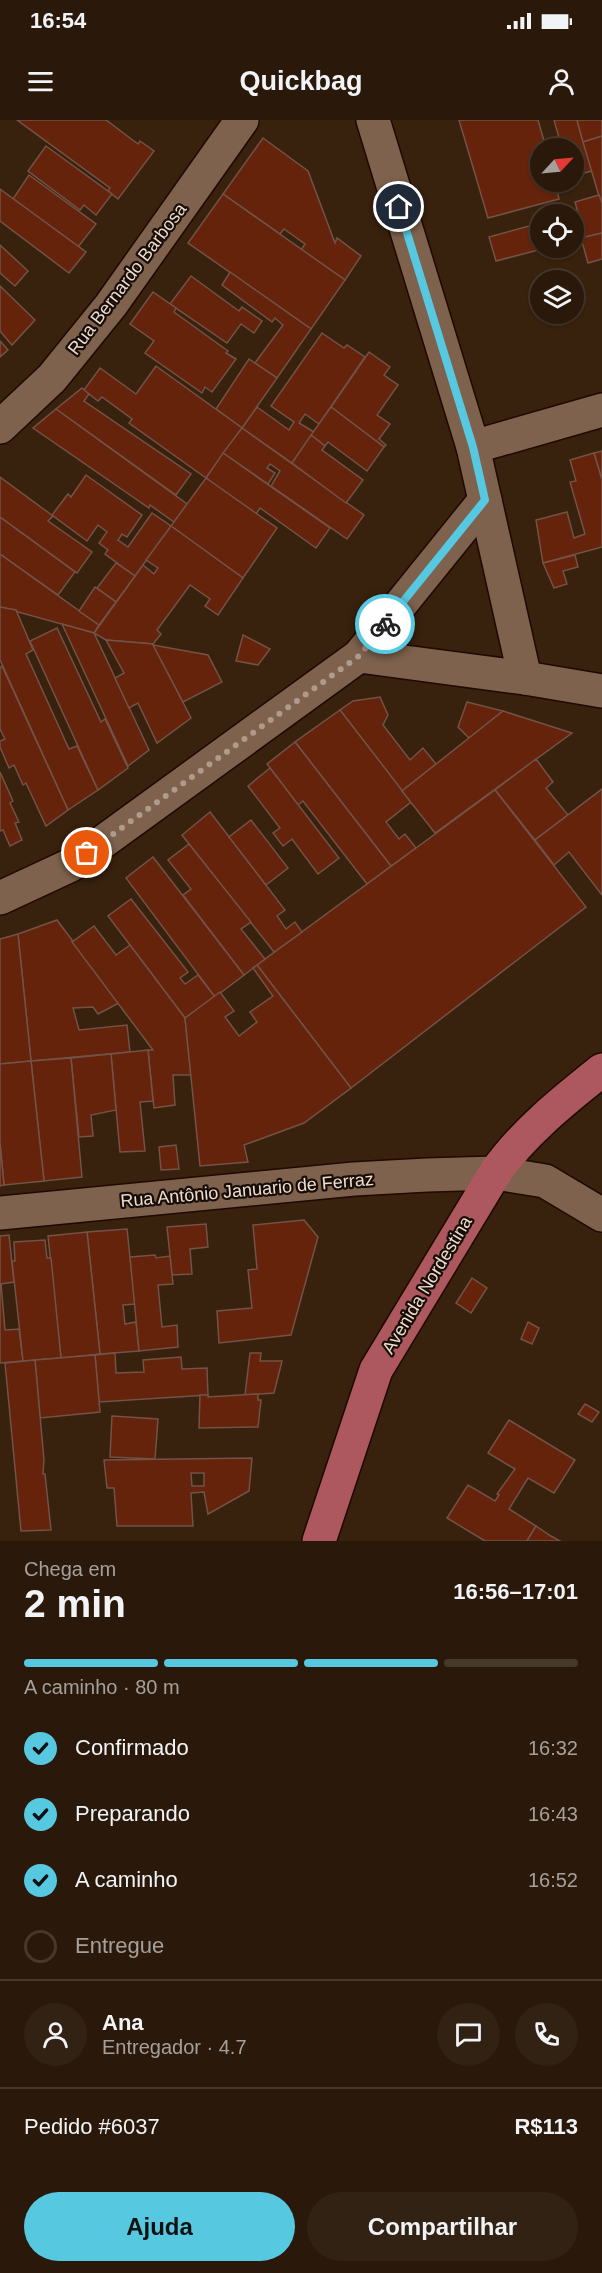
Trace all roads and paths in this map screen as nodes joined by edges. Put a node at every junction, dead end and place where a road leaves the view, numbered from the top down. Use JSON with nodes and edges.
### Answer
{"nodes":[{"id":1,"x":242,"y":120,"type":"edge"},
{"id":2,"x":373,"y":120,"type":"edge"},
{"id":3,"x":602,"y":410,"type":"edge"},
{"id":4,"x":0,"y":428,"type":"edge"},
{"id":5,"x":473,"y":447,"type":"junction"},
{"id":6,"x":485,"y":500,"type":"junction"},
{"id":7,"x":359,"y":656,"type":"junction"},
{"id":8,"x":525,"y":678,"type":"junction"},
{"id":9,"x":602,"y":691,"type":"edge"},
{"id":10,"x":0,"y":898,"type":"edge"},
{"id":11,"x":602,"y":1070,"type":"edge"},
{"id":12,"x":495,"y":1173,"type":"junction"},
{"id":13,"x":0,"y":1213,"type":"edge"},
{"id":14,"x":602,"y":1215,"type":"edge"},
{"id":15,"x":319,"y":1541,"type":"edge"}],
"edges":[{"from":1,"to":4,"type":"street","name":"Rua Bernardo Barbosa"},
{"from":2,"to":5,"type":"street"},
{"from":3,"to":5,"type":"street"},
{"from":5,"to":6,"type":"street"},
{"from":6,"to":7,"type":"street"},
{"from":6,"to":8,"type":"street"},
{"from":7,"to":8,"type":"street"},
{"from":7,"to":10,"type":"street"},
{"from":8,"to":9,"type":"street"},
{"from":11,"to":12,"type":"main road","name":"Avenida Nordestina"},
{"from":12,"to":13,"type":"street","name":"Rua Antônio Januario de Ferraz"},
{"from":12,"to":14,"type":"street","name":"Rua Antônio Januario de Ferraz"},
{"from":12,"to":15,"type":"main road","name":"Avenida Nordestina"}]}
